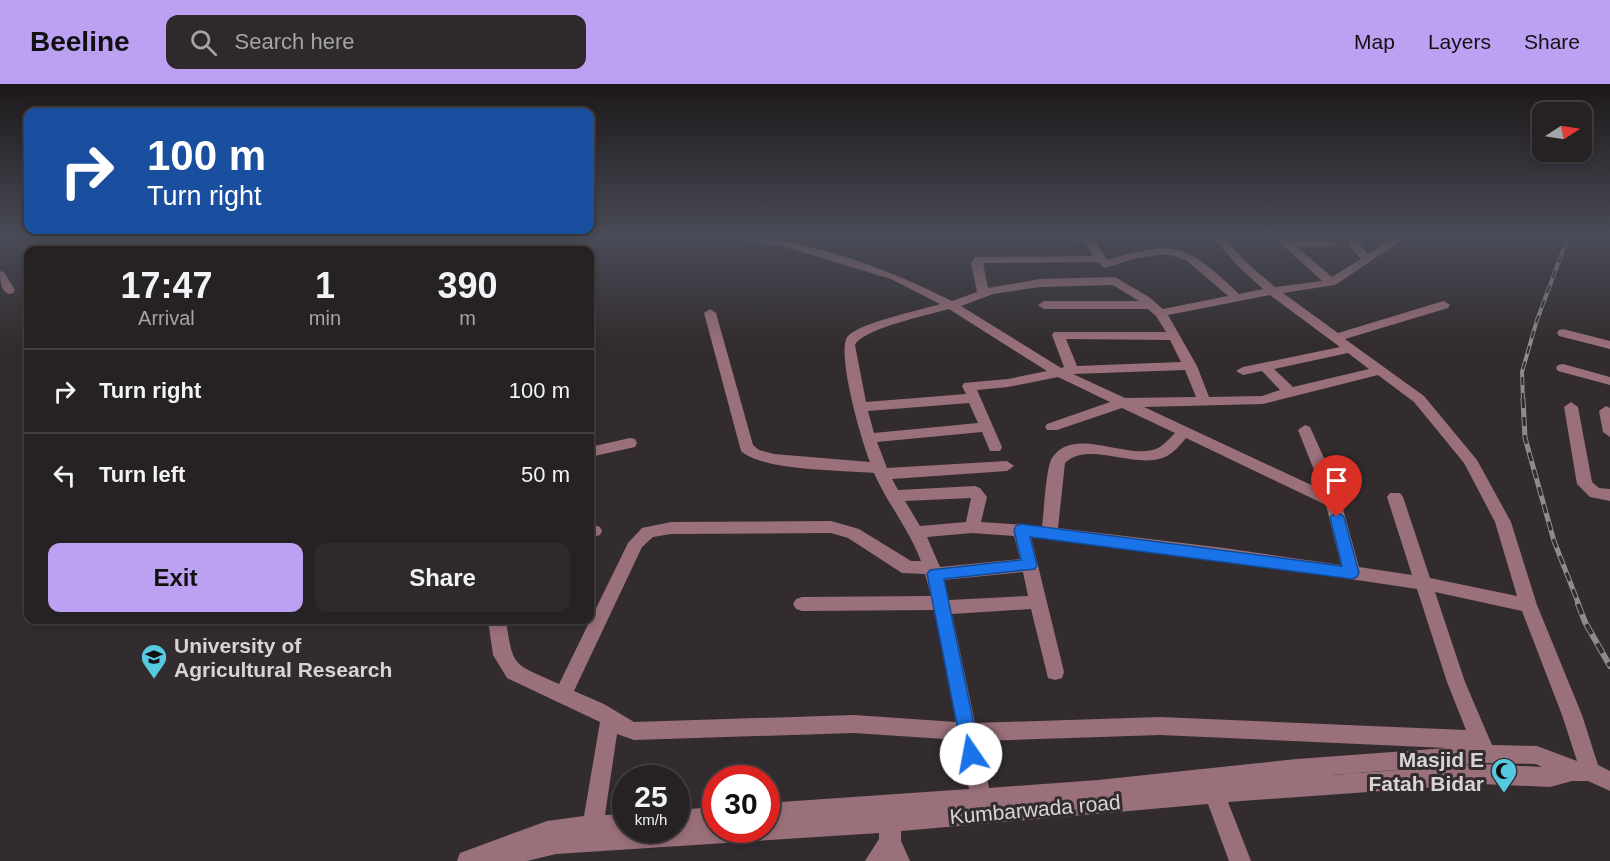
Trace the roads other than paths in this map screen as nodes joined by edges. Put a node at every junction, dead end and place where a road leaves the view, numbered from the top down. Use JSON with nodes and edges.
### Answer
{"nodes":[{"id":1,"x":884,"y":273,"type":"edge"},
{"id":2,"x":979,"y":273,"type":"edge"},
{"id":3,"x":1111,"y":273,"type":"edge"},
{"id":4,"x":1211,"y":273,"type":"edge"},
{"id":5,"x":1252,"y":273,"type":"edge"},
{"id":6,"x":1320,"y":273,"type":"edge"},
{"id":7,"x":1346,"y":273,"type":"edge"},
{"id":8,"x":0,"y":274,"type":"edge"},
{"id":9,"x":1115,"y":280,"type":"junction"},
{"id":10,"x":1331,"y":283,"type":"junction"},
{"id":11,"x":9,"y":290,"type":"dead end"},
{"id":12,"x":1272,"y":291,"type":"junction"},
{"id":13,"x":983,"y":294,"type":"junction"},
{"id":14,"x":1237,"y":298,"type":"junction"},
{"id":15,"x":949,"y":304,"type":"junction"},
{"id":16,"x":1044,"y":305,"type":"dead end"},
{"id":17,"x":1444,"y":305,"type":"dead end"},
{"id":18,"x":1156,"y":309,"type":"junction"},
{"id":19,"x":710,"y":313,"type":"dead end"},
{"id":20,"x":1563,"y":333,"type":"dead end"},
{"id":21,"x":1174,"y":336,"type":"junction"},
{"id":22,"x":1335,"y":338,"type":"junction"},
{"id":23,"x":1610,"y":345,"type":"edge"},
{"id":24,"x":1349,"y":349,"type":"junction"},
{"id":25,"x":1190,"y":366,"type":"junction"},
{"id":26,"x":1265,"y":367,"type":"junction"},
{"id":27,"x":1563,"y":368,"type":"dead end"},
{"id":28,"x":1382,"y":370,"type":"junction"},
{"id":29,"x":1065,"y":371,"type":"junction"},
{"id":30,"x":1243,"y":371,"type":"dead end"},
{"id":31,"x":1610,"y":381,"type":"edge"},
{"id":32,"x":1290,"y":392,"type":"junction"},
{"id":33,"x":974,"y":398,"type":"junction"},
{"id":34,"x":1204,"y":401,"type":"junction"},
{"id":35,"x":1121,"y":403,"type":"junction"},
{"id":36,"x":862,"y":407,"type":"junction"},
{"id":37,"x":1571,"y":407,"type":"dead end"},
{"id":38,"x":1606,"y":411,"type":"dead end"},
{"id":39,"x":987,"y":427,"type":"junction"},
{"id":40,"x":1052,"y":427,"type":"dead end"},
{"id":41,"x":1305,"y":429,"type":"dead end"},
{"id":42,"x":1610,"y":432,"type":"edge"},
{"id":43,"x":1183,"y":433,"type":"junction"},
{"id":44,"x":869,"y":438,"type":"junction"},
{"id":45,"x":630,"y":443,"type":"dead end"},
{"id":46,"x":995,"y":447,"type":"dead end"},
{"id":47,"x":594,"y":451,"type":"edge"},
{"id":48,"x":1007,"y":466,"type":"dead end"},
{"id":49,"x":880,"y":471,"type":"junction"},
{"id":50,"x":1610,"y":495,"type":"edge"},
{"id":51,"x":892,"y":496,"type":"junction"},
{"id":52,"x":1395,"y":496,"type":"dead end"},
{"id":53,"x":1333,"y":502,"type":"junction"},
{"id":54,"x":972,"y":527,"type":"junction"},
{"id":55,"x":1021,"y":530,"type":"junction"},
{"id":56,"x":917,"y":532,"type":"junction"},
{"id":57,"x":1049,"y":533,"type":"junction"},
{"id":58,"x":1029,"y":565,"type":"junction"},
{"id":59,"x":934,"y":571,"type":"junction"},
{"id":60,"x":1352,"y":573,"type":"junction"},
{"id":61,"x":1422,"y":583,"type":"junction"},
{"id":62,"x":1038,"y":602,"type":"junction"},
{"id":63,"x":802,"y":604,"type":"dead end"},
{"id":64,"x":941,"y":605,"type":"junction"},
{"id":65,"x":1528,"y":605,"type":"junction"},
{"id":66,"x":497,"y":624,"type":"edge"},
{"id":67,"x":1055,"y":672,"type":"dead end"},
{"id":68,"x":563,"y":695,"type":"junction"},
{"id":69,"x":610,"y":718,"type":"junction"},
{"id":70,"x":966,"y":732,"type":"junction"},
{"id":71,"x":1482,"y":747,"type":"junction"},
{"id":72,"x":1581,"y":771,"type":"junction"},
{"id":73,"x":1610,"y":781,"type":"edge"},
{"id":74,"x":1214,"y":793,"type":"junction"},
{"id":75,"x":982,"y":805,"type":"junction"},
{"id":76,"x":780,"y":812,"type":"edge"},
{"id":77,"x":612,"y":825,"type":"edge"},
{"id":78,"x":593,"y":827,"type":"junction"},
{"id":79,"x":893,"y":842,"type":"edge"},
{"id":80,"x":468,"y":861,"type":"edge"},
{"id":81,"x":499,"y":861,"type":"edge"},
{"id":82,"x":876,"y":861,"type":"edge"},
{"id":83,"x":1240,"y":861,"type":"edge"}],
"edges":[{"from":1,"to":15,"type":"street"},
{"from":2,"to":13,"type":"street"},
{"from":3,"to":9,"type":"street"},
{"from":4,"to":14,"type":"street"},
{"from":5,"to":12,"type":"street"},
{"from":6,"to":10,"type":"street"},
{"from":7,"to":10,"type":"street"},
{"from":8,"to":11,"type":"street"},
{"from":9,"to":13,"type":"street"},
{"from":9,"to":18,"type":"street"},
{"from":10,"to":12,"type":"street"},
{"from":12,"to":14,"type":"street"},
{"from":12,"to":22,"type":"street"},
{"from":13,"to":15,"type":"street"},
{"from":14,"to":18,"type":"street"},
{"from":15,"to":29,"type":"street"},
{"from":15,"to":36,"type":"street"},
{"from":16,"to":18,"type":"street"},
{"from":17,"to":22,"type":"street"},
{"from":18,"to":21,"type":"street"},
{"from":19,"to":49,"type":"street"},
{"from":20,"to":23,"type":"street"},
{"from":21,"to":25,"type":"street"},
{"from":21,"to":29,"type":"street"},
{"from":22,"to":24,"type":"street"},
{"from":24,"to":26,"type":"street"},
{"from":24,"to":28,"type":"street"},
{"from":25,"to":29,"type":"street"},
{"from":25,"to":34,"type":"street"},
{"from":26,"to":30,"type":"street"},
{"from":26,"to":32,"type":"street"},
{"from":27,"to":31,"type":"street"},
{"from":28,"to":32,"type":"street"},
{"from":28,"to":65,"type":"street"},
{"from":29,"to":33,"type":"street"},
{"from":29,"to":35,"type":"street"},
{"from":32,"to":34,"type":"street"},
{"from":33,"to":36,"type":"street"},
{"from":33,"to":39,"type":"street"},
{"from":34,"to":35,"type":"street"},
{"from":35,"to":40,"type":"street"},
{"from":35,"to":43,"type":"street"},
{"from":36,"to":44,"type":"street"},
{"from":37,"to":50,"type":"street"},
{"from":38,"to":42,"type":"street"},
{"from":39,"to":44,"type":"street"},
{"from":39,"to":46,"type":"street"},
{"from":41,"to":53,"type":"street"},
{"from":43,"to":53,"type":"street"},
{"from":43,"to":57,"type":"street"},
{"from":44,"to":49,"type":"street"},
{"from":45,"to":47,"type":"street"},
{"from":48,"to":49,"type":"street"},
{"from":49,"to":51,"type":"street"},
{"from":51,"to":54,"type":"street"},
{"from":51,"to":56,"type":"street"},
{"from":52,"to":61,"type":"street"},
{"from":53,"to":60,"type":"street"},
{"from":54,"to":55,"type":"street"},
{"from":54,"to":56,"type":"street"},
{"from":55,"to":57,"type":"street"},
{"from":55,"to":58,"type":"street"},
{"from":56,"to":59,"type":"street"},
{"from":57,"to":60,"type":"street"},
{"from":58,"to":59,"type":"street"},
{"from":58,"to":62,"type":"street"},
{"from":59,"to":64,"type":"street"},
{"from":59,"to":68,"type":"street"},
{"from":60,"to":61,"type":"street"},
{"from":61,"to":65,"type":"street"},
{"from":61,"to":71,"type":"street"},
{"from":62,"to":64,"type":"street"},
{"from":62,"to":67,"type":"street"},
{"from":63,"to":64,"type":"street"},
{"from":64,"to":70,"type":"street"},
{"from":65,"to":72,"type":"street"},
{"from":66,"to":68,"type":"street"},
{"from":68,"to":69,"type":"street"},
{"from":69,"to":70,"type":"street"},
{"from":69,"to":78,"type":"street"},
{"from":70,"to":71,"type":"street"},
{"from":70,"to":75,"type":"street"},
{"from":71,"to":72,"type":"street","name":"Kumbarwada road"},
{"from":71,"to":75,"type":"street","name":"Kumbarwada road"},
{"from":72,"to":73,"type":"street","name":"Kumbarwada road"},
{"from":72,"to":74,"type":"street","name":"Kumbarwada road"},
{"from":74,"to":75,"type":"street","name":"Kumbarwada road"},
{"from":74,"to":83,"type":"street"},
{"from":75,"to":76,"type":"street","name":"Kumbarwada road"},
{"from":75,"to":79,"type":"street","name":"Kumbarwada road"},
{"from":77,"to":78,"type":"street"},
{"from":78,"to":80,"type":"street"},
{"from":79,"to":81,"type":"street","name":"Kumbarwada road"},
{"from":79,"to":82,"type":"street"}]}
